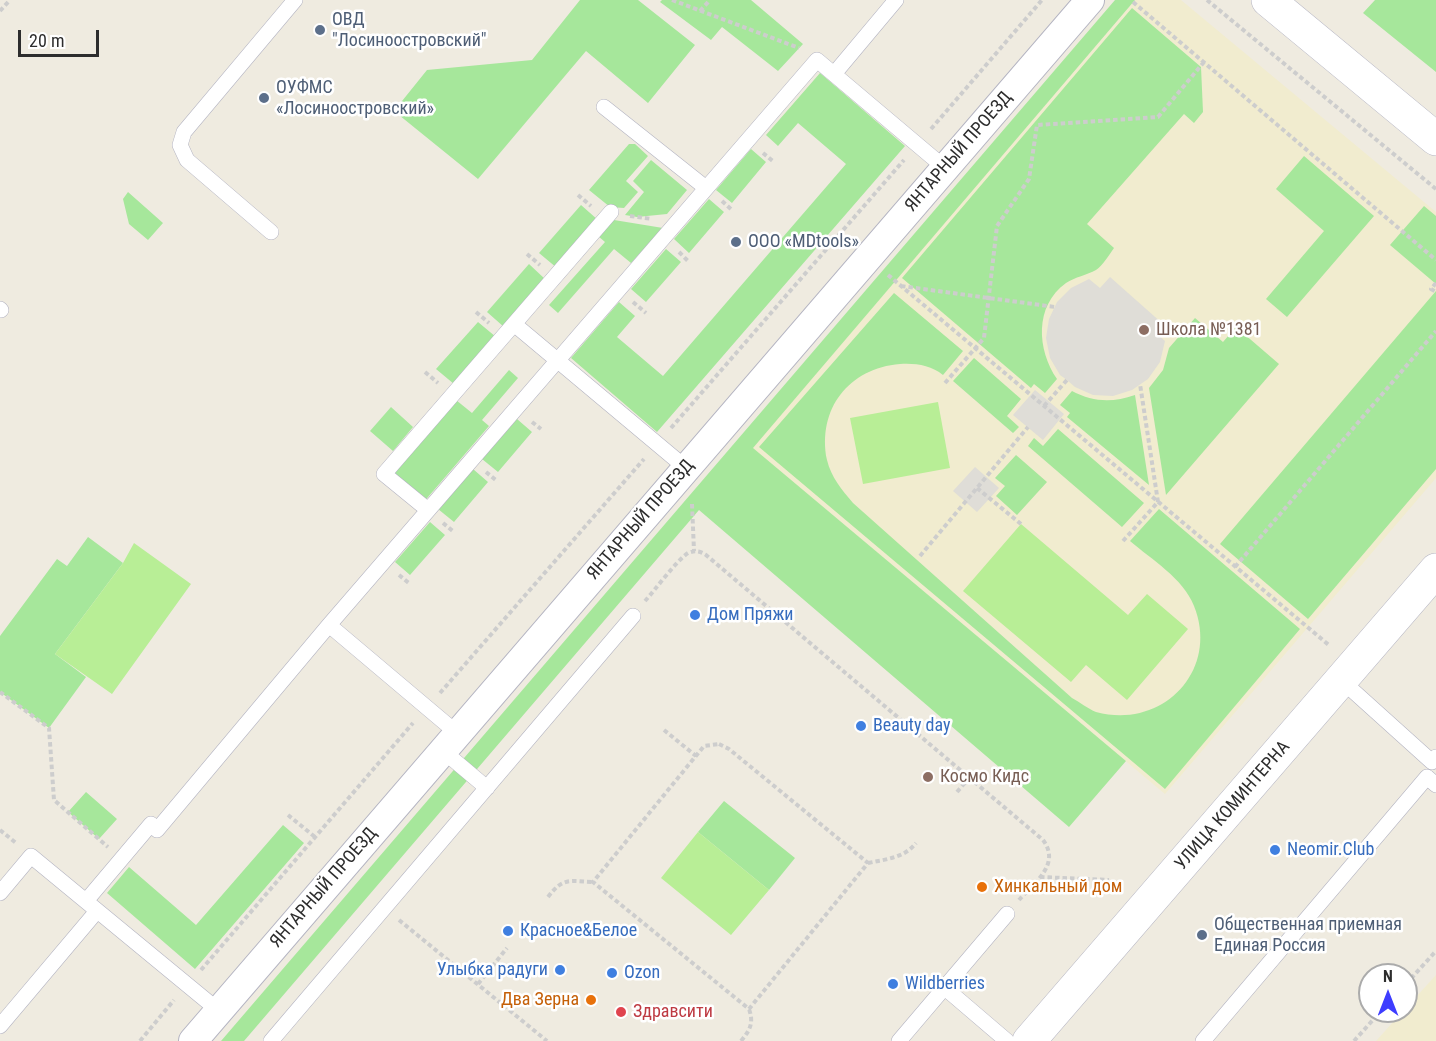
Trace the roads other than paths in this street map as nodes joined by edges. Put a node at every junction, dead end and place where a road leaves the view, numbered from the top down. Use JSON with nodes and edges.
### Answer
{"nodes":[{"id":1,"x":295,"y":0,"type":"edge"},
{"id":2,"x":896,"y":0,"type":"edge"},
{"id":3,"x":1090,"y":0,"type":"edge"},
{"id":4,"x":1268,"y":0,"type":"edge"},
{"id":5,"x":834,"y":74,"type":"junction"},
{"id":6,"x":604,"y":107,"type":"dead end"},
{"id":7,"x":1436,"y":139,"type":"edge"},
{"id":8,"x":945,"y":168,"type":"junction"},
{"id":9,"x":706,"y":188,"type":"junction"},
{"id":10,"x":611,"y":212,"type":"road end"},
{"id":11,"x":271,"y":232,"type":"dead end"},
{"id":12,"x":514,"y":324,"type":"junction"},
{"id":13,"x":556,"y":362,"type":"junction"},
{"id":14,"x":686,"y":468,"type":"junction"},
{"id":15,"x":428,"y":510,"type":"junction"},
{"id":16,"x":1436,"y":570,"type":"edge"},
{"id":17,"x":633,"y":616,"type":"road end"},
{"id":18,"x":329,"y":625,"type":"junction"},
{"id":19,"x":1347,"y":673,"type":"junction"},
{"id":20,"x":450,"y":741,"type":"junction"},
{"id":21,"x":1434,"y":759,"type":"edge"},
{"id":22,"x":1432,"y":781,"type":"edge"},
{"id":23,"x":487,"y":788,"type":"junction"},
{"id":24,"x":0,"y":893,"type":"edge"},
{"id":25,"x":92,"y":906,"type":"junction"},
{"id":26,"x":1007,"y":914,"type":"road end"},
{"id":27,"x":945,"y":988,"type":"junction"},
{"id":28,"x":219,"y":1011,"type":"junction"},
{"id":29,"x":0,"y":1026,"type":"edge"},
{"id":30,"x":193,"y":1041,"type":"edge"},
{"id":31,"x":271,"y":1041,"type":"edge"},
{"id":32,"x":899,"y":1041,"type":"edge"},
{"id":33,"x":1007,"y":1041,"type":"edge"},
{"id":34,"x":1029,"y":1041,"type":"edge"},
{"id":35,"x":1203,"y":1041,"type":"edge"}],
"edges":[{"from":1,"to":11,"type":"lane"},
{"from":2,"to":5,"type":"lane"},
{"from":3,"to":8,"type":"street","name":"ЯНТАРНЫЙ ПРОЕЗД"},
{"from":4,"to":7,"type":"street"},
{"from":5,"to":8,"type":"lane"},
{"from":5,"to":9,"type":"lane"},
{"from":6,"to":9,"type":"lane"},
{"from":8,"to":14,"type":"street","name":"ЯНТАРНЫЙ ПРОЕЗД"},
{"from":9,"to":13,"type":"lane"},
{"from":10,"to":12,"type":"lane"},
{"from":12,"to":13,"type":"lane"},
{"from":12,"to":15,"type":"lane"},
{"from":13,"to":14,"type":"lane"},
{"from":13,"to":15,"type":"lane"},
{"from":14,"to":20,"type":"street","name":"ЯНТАРНЫЙ ПРОЕЗД"},
{"from":15,"to":18,"type":"lane"},
{"from":16,"to":19,"type":"street","name":"УЛИЦА КОМИНТЕРНА"},
{"from":17,"to":23,"type":"lane"},
{"from":18,"to":20,"type":"lane"},
{"from":18,"to":25,"type":"lane"},
{"from":19,"to":21,"type":"lane"},
{"from":19,"to":34,"type":"street","name":"УЛИЦА КОМИНТЕРНА"},
{"from":20,"to":23,"type":"lane"},
{"from":20,"to":28,"type":"street","name":"ЯНТАРНЫЙ ПРОЕЗД"},
{"from":21,"to":22,"type":"lane"},
{"from":22,"to":35,"type":"lane"},
{"from":23,"to":31,"type":"lane"},
{"from":24,"to":25,"type":"lane"},
{"from":25,"to":28,"type":"lane"},
{"from":25,"to":29,"type":"lane"},
{"from":26,"to":27,"type":"lane"},
{"from":27,"to":32,"type":"lane"},
{"from":27,"to":33,"type":"lane"},
{"from":28,"to":30,"type":"street","name":"ЯНТАРНЫЙ ПРОЕЗД"}]}
